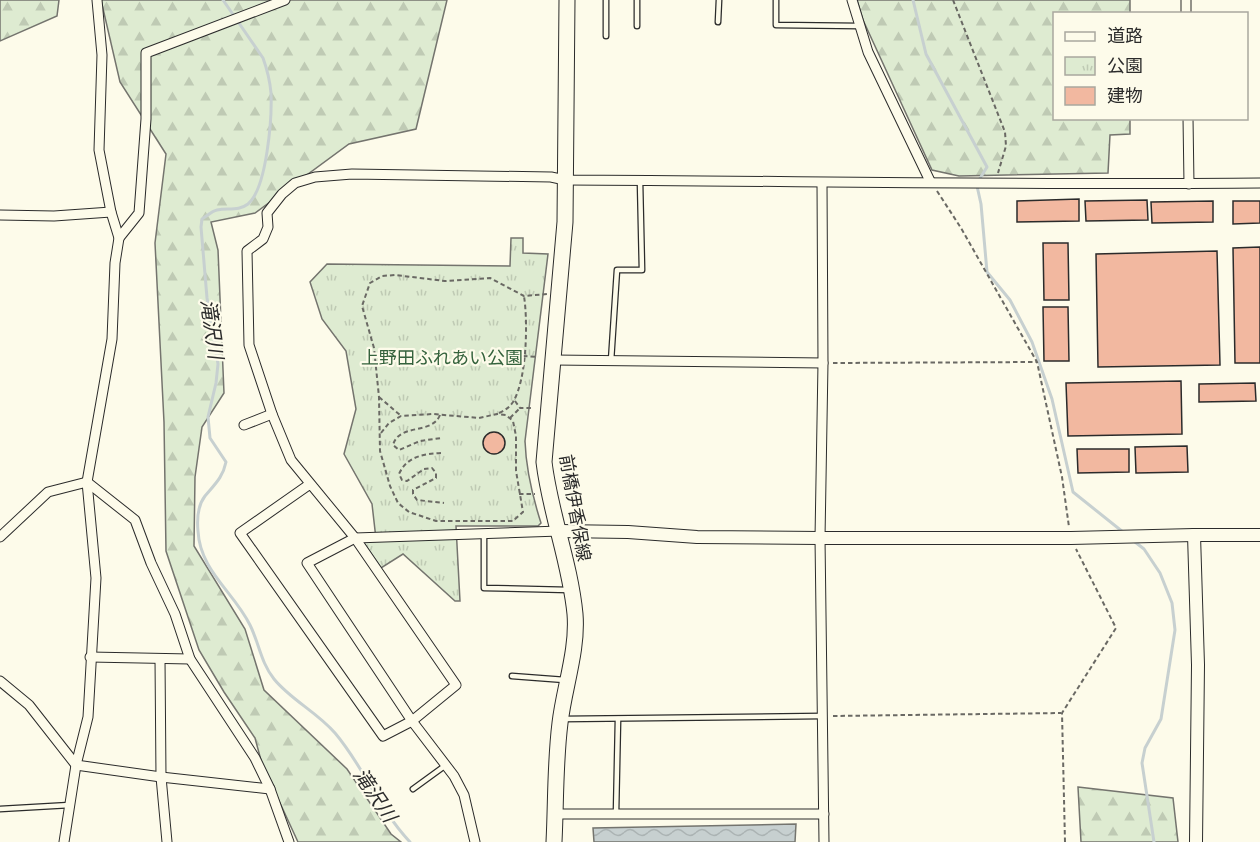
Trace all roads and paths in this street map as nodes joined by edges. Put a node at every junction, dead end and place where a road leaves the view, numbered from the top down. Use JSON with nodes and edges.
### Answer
{"nodes":[{"id":1,"x":97,"y":0,"type":"edge"},
{"id":2,"x":285,"y":0,"type":"edge"},
{"id":3,"x":567,"y":0,"type":"edge"},
{"id":4,"x":606,"y":0,"type":"edge"},
{"id":5,"x":637,"y":0,"type":"edge"},
{"id":6,"x":719,"y":0,"type":"edge"},
{"id":7,"x":776,"y":0,"type":"edge"},
{"id":8,"x":852,"y":0,"type":"edge"},
{"id":9,"x":953,"y":0,"type":"edge"},
{"id":10,"x":718,"y":22,"type":"dead end"},
{"id":11,"x":637,"y":26,"type":"dead end"},
{"id":12,"x":860,"y":26,"type":"junction"},
{"id":13,"x":606,"y":36,"type":"dead end"},
{"id":14,"x":1188,"y":120,"type":"edge"},
{"id":15,"x":566,"y":180,"type":"junction"},
{"id":16,"x":640,"y":180,"type":"junction"},
{"id":17,"x":930,"y":181,"type":"junction"},
{"id":18,"x":996,"y":182,"type":"junction"},
{"id":19,"x":822,"y":183,"type":"junction"},
{"id":20,"x":1260,"y":183,"type":"edge"},
{"id":21,"x":1189,"y":184,"type":"junction"},
{"id":22,"x":111,"y":212,"type":"junction"},
{"id":23,"x":0,"y":215,"type":"edge"},
{"id":24,"x":119,"y":238,"type":"junction"},
{"id":25,"x":547,"y":294,"type":"dead end"},
{"id":26,"x":524,"y":296,"type":"junction"},
{"id":27,"x":523,"y":356,"type":"junction"},
{"id":28,"x":546,"y":359,"type":"junction"},
{"id":29,"x":611,"y":361,"type":"junction"},
{"id":30,"x":1037,"y":362,"type":"junction"},
{"id":31,"x":823,"y":363,"type":"junction"},
{"id":32,"x":380,"y":397,"type":"junction"},
{"id":33,"x":514,"y":400,"type":"junction"},
{"id":34,"x":520,"y":408,"type":"junction"},
{"id":35,"x":533,"y":408,"type":"dead end"},
{"id":36,"x":272,"y":414,"type":"junction"},
{"id":37,"x":497,"y":414,"type":"junction"},
{"id":38,"x":440,"y":415,"type":"junction"},
{"id":39,"x":401,"y":416,"type":"junction"},
{"id":40,"x":510,"y":418,"type":"junction"},
{"id":41,"x":244,"y":425,"type":"dead end"},
{"id":42,"x":381,"y":433,"type":"junction"},
{"id":43,"x":441,"y":438,"type":"dead end"},
{"id":44,"x":441,"y":453,"type":"dead end"},
{"id":45,"x":87,"y":482,"type":"junction"},
{"id":46,"x":310,"y":484,"type":"junction"},
{"id":47,"x":519,"y":494,"type":"junction"},
{"id":48,"x":535,"y":494,"type":"dead end"},
{"id":49,"x":444,"y":503,"type":"dead end"},
{"id":50,"x":560,"y":531,"type":"junction"},
{"id":51,"x":484,"y":532,"type":"junction"},
{"id":52,"x":1194,"y":535,"type":"junction"},
{"id":53,"x":1260,"y":535,"type":"edge"},
{"id":54,"x":0,"y":537,"type":"edge"},
{"id":55,"x":355,"y":538,"type":"junction"},
{"id":56,"x":820,"y":538,"type":"junction"},
{"id":57,"x":1071,"y":538,"type":"junction"},
{"id":58,"x":570,"y":590,"type":"junction"},
{"id":59,"x":90,"y":657,"type":"junction"},
{"id":60,"x":160,"y":659,"type":"junction"},
{"id":61,"x":190,"y":659,"type":"junction"},
{"id":62,"x":512,"y":676,"type":"dead end"},
{"id":63,"x":567,"y":680,"type":"junction"},
{"id":64,"x":0,"y":681,"type":"edge"},
{"id":65,"x":1062,"y":713,"type":"junction"},
{"id":66,"x":824,"y":716,"type":"junction"},
{"id":67,"x":618,"y":719,"type":"junction"},
{"id":68,"x":560,"y":720,"type":"junction"},
{"id":69,"x":412,"y":721,"type":"junction"},
{"id":70,"x":76,"y":765,"type":"junction"},
{"id":71,"x":446,"y":765,"type":"junction"},
{"id":72,"x":161,"y":777,"type":"junction"},
{"id":73,"x":270,"y":789,"type":"junction"},
{"id":74,"x":413,"y":789,"type":"dead end"},
{"id":75,"x":70,"y":805,"type":"junction"},
{"id":76,"x":0,"y":809,"type":"edge"},
{"id":77,"x":555,"y":814,"type":"junction"},
{"id":78,"x":616,"y":814,"type":"junction"},
{"id":79,"x":824,"y":814,"type":"junction"},
{"id":80,"x":64,"y":842,"type":"edge"},
{"id":81,"x":167,"y":842,"type":"edge"},
{"id":82,"x":289,"y":842,"type":"edge"},
{"id":83,"x":475,"y":842,"type":"edge"},
{"id":84,"x":554,"y":842,"type":"edge"},
{"id":85,"x":824,"y":842,"type":"edge"},
{"id":86,"x":1065,"y":842,"type":"edge"},
{"id":87,"x":1196,"y":842,"type":"edge"}],
"edges":[{"from":1,"to":22,"type":"street"},
{"from":2,"to":24,"type":"street"},
{"from":3,"to":15,"type":"main road","name":"前橋伊香保線"},
{"from":4,"to":13,"type":"lane"},
{"from":5,"to":11,"type":"lane"},
{"from":6,"to":10,"type":"lane"},
{"from":7,"to":12,"type":"lane"},
{"from":8,"to":12,"type":"street"},
{"from":9,"to":18,"type":"path"},
{"from":12,"to":17,"type":"street"},
{"from":14,"to":21,"type":"street"},
{"from":15,"to":16,"type":"street"},
{"from":15,"to":28,"type":"main road","name":"前橋伊香保線"},
{"from":15,"to":36,"type":"street"},
{"from":16,"to":19,"type":"street"},
{"from":16,"to":29,"type":"lane"},
{"from":17,"to":18,"type":"street"},
{"from":17,"to":19,"type":"street"},
{"from":17,"to":30,"type":"path"},
{"from":18,"to":21,"type":"street"},
{"from":19,"to":31,"type":"street"},
{"from":20,"to":21,"type":"street"},
{"from":22,"to":23,"type":"street"},
{"from":22,"to":24,"type":"street"},
{"from":24,"to":45,"type":"street"},
{"from":25,"to":26,"type":"path"},
{"from":26,"to":27,"type":"path"},
{"from":26,"to":32,"type":"path"},
{"from":27,"to":28,"type":"path"},
{"from":27,"to":33,"type":"path"},
{"from":28,"to":29,"type":"street"},
{"from":28,"to":50,"type":"main road","name":"前橋伊香保線"},
{"from":29,"to":31,"type":"street"},
{"from":30,"to":31,"type":"path"},
{"from":30,"to":57,"type":"path"},
{"from":31,"to":56,"type":"street"},
{"from":32,"to":39,"type":"path"},
{"from":32,"to":42,"type":"path"},
{"from":33,"to":34,"type":"path"},
{"from":33,"to":37,"type":"path"},
{"from":34,"to":35,"type":"path"},
{"from":34,"to":40,"type":"path"},
{"from":36,"to":41,"type":"street"},
{"from":36,"to":46,"type":"street"},
{"from":37,"to":38,"type":"path"},
{"from":37,"to":40,"type":"path"},
{"from":38,"to":39,"type":"path"},
{"from":38,"to":43,"type":"path"},
{"from":39,"to":42,"type":"path"},
{"from":40,"to":47,"type":"path"},
{"from":42,"to":47,"type":"path"},
{"from":44,"to":49,"type":"path"},
{"from":45,"to":54,"type":"street"},
{"from":45,"to":59,"type":"street"},
{"from":45,"to":61,"type":"street"},
{"from":46,"to":55,"type":"street"},
{"from":46,"to":69,"type":"street"},
{"from":47,"to":48,"type":"path"},
{"from":50,"to":51,"type":"street"},
{"from":50,"to":56,"type":"street"},
{"from":50,"to":58,"type":"main road","name":"前橋伊香保線"},
{"from":51,"to":55,"type":"street"},
{"from":51,"to":58,"type":"lane"},
{"from":52,"to":53,"type":"street"},
{"from":52,"to":57,"type":"street"},
{"from":52,"to":87,"type":"street"},
{"from":55,"to":69,"type":"street"},
{"from":55,"to":69,"type":"street"},
{"from":56,"to":57,"type":"street"},
{"from":56,"to":66,"type":"street"},
{"from":57,"to":65,"type":"path"},
{"from":58,"to":63,"type":"main road","name":"前橋伊香保線"},
{"from":59,"to":60,"type":"street"},
{"from":59,"to":70,"type":"street"},
{"from":60,"to":61,"type":"street"},
{"from":60,"to":72,"type":"street"},
{"from":61,"to":73,"type":"street"},
{"from":62,"to":63,"type":"lane"},
{"from":63,"to":68,"type":"main road","name":"前橋伊香保線"},
{"from":64,"to":70,"type":"street"},
{"from":65,"to":66,"type":"path"},
{"from":65,"to":86,"type":"path"},
{"from":66,"to":67,"type":"lane"},
{"from":66,"to":79,"type":"street"},
{"from":67,"to":68,"type":"lane"},
{"from":67,"to":78,"type":"lane"},
{"from":68,"to":77,"type":"main road","name":"前橋伊香保線"},
{"from":69,"to":71,"type":"street"},
{"from":70,"to":72,"type":"street"},
{"from":70,"to":75,"type":"street"},
{"from":71,"to":74,"type":"lane"},
{"from":71,"to":83,"type":"street"},
{"from":72,"to":73,"type":"street"},
{"from":72,"to":81,"type":"street"},
{"from":73,"to":82,"type":"street"},
{"from":75,"to":76,"type":"lane"},
{"from":75,"to":80,"type":"street"},
{"from":77,"to":78,"type":"street"},
{"from":77,"to":84,"type":"main road","name":"前橋伊香保線"},
{"from":78,"to":79,"type":"street"},
{"from":79,"to":85,"type":"street"}]}
